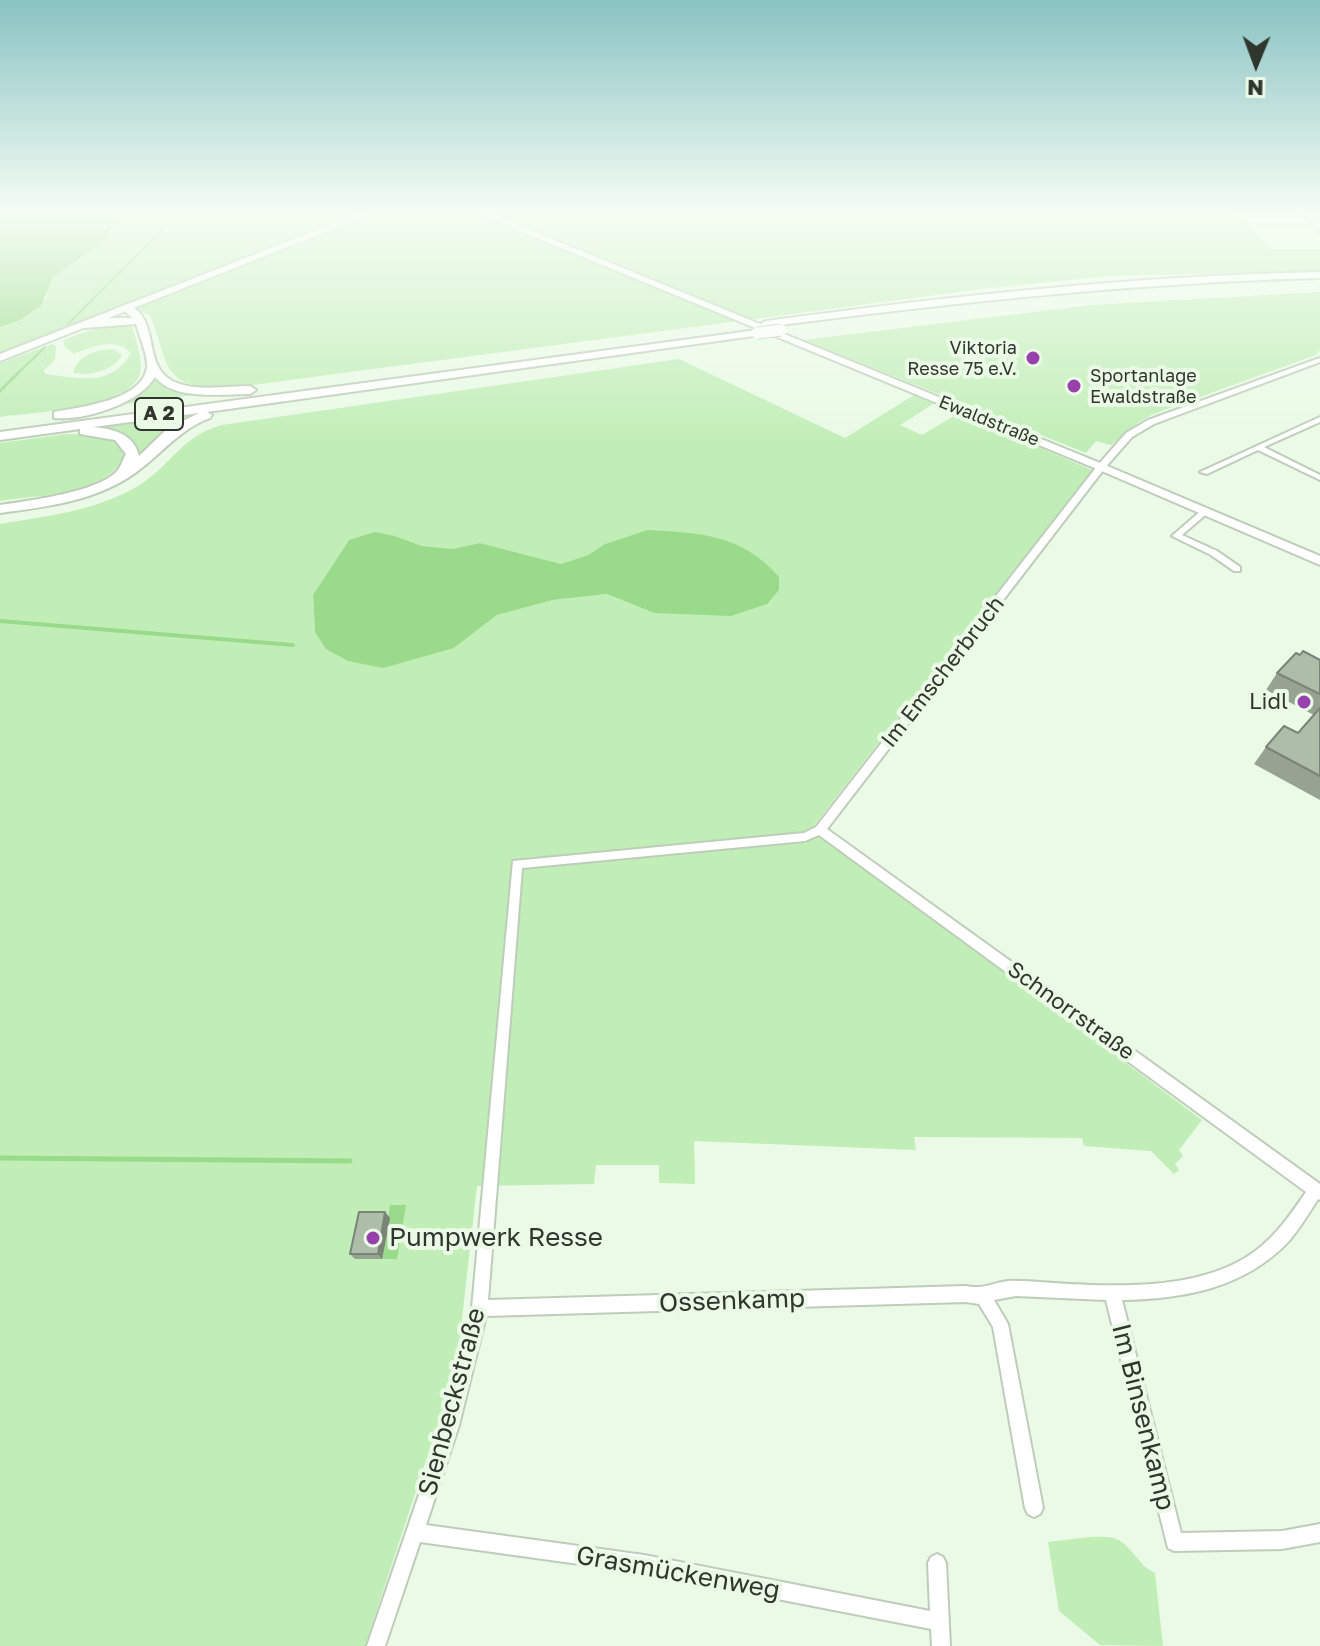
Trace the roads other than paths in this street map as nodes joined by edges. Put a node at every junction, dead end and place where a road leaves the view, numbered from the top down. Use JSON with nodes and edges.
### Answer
{"nodes":[{"id":1,"x":175,"y":289,"type":"edge"},
{"id":2,"x":666,"y":289,"type":"edge"},
{"id":3,"x":1070,"y":289,"type":"edge"},
{"id":4,"x":1188,"y":289,"type":"edge"},
{"id":5,"x":123,"y":309,"type":"junction"},
{"id":6,"x":84,"y":325,"type":"junction"},
{"id":7,"x":140,"y":326,"type":"junction"},
{"id":8,"x":762,"y":328,"type":"junction"},
{"id":9,"x":0,"y":358,"type":"edge"},
{"id":10,"x":1319,"y":361,"type":"edge"},
{"id":11,"x":153,"y":367,"type":"junction"},
{"id":12,"x":290,"y":387,"type":"junction"},
{"id":13,"x":318,"y":393,"type":"junction"},
{"id":14,"x":1320,"y":419,"type":"edge"},
{"id":15,"x":28,"y":422,"type":"junction"},
{"id":16,"x":0,"y":426,"type":"edge"},
{"id":17,"x":0,"y":436,"type":"edge"},
{"id":18,"x":1259,"y":448,"type":"junction"},
{"id":19,"x":1101,"y":467,"type":"junction"},
{"id":20,"x":1204,"y":472,"type":"dead end"},
{"id":21,"x":119,"y":477,"type":"junction"},
{"id":22,"x":1320,"y":478,"type":"edge"},
{"id":23,"x":0,"y":509,"type":"edge"},
{"id":24,"x":1206,"y":511,"type":"junction"},
{"id":25,"x":1320,"y":561,"type":"edge"},
{"id":26,"x":1237,"y":569,"type":"dead end"},
{"id":27,"x":820,"y":830,"type":"junction"},
{"id":28,"x":1318,"y":1192,"type":"edge"},
{"id":29,"x":1112,"y":1292,"type":"junction"},
{"id":30,"x":984,"y":1298,"type":"junction"},
{"id":31,"x":480,"y":1308,"type":"junction"},
{"id":32,"x":1034,"y":1508,"type":"dead end"},
{"id":33,"x":414,"y":1532,"type":"junction"},
{"id":34,"x":1320,"y":1533,"type":"edge"},
{"id":35,"x":937,"y":1563,"type":"dead end"},
{"id":36,"x":940,"y":1622,"type":"junction"},
{"id":37,"x":376,"y":1646,"type":"edge"},
{"id":38,"x":941,"y":1646,"type":"edge"}],
"edges":[{"from":1,"to":5,"type":"main road"},
{"from":2,"to":19,"type":"main road","name":"Ewaldstraße"},
{"from":3,"to":8,"type":"highway","number":"A 2"},
{"from":4,"to":8,"type":"highway","number":"A 2","bridge":true},
{"from":5,"to":6,"type":"main road"},
{"from":5,"to":7,"type":"highway"},
{"from":6,"to":7,"type":"highway"},
{"from":6,"to":9,"type":"main road"},
{"from":7,"to":11,"type":"highway"},
{"from":8,"to":12,"type":"highway","number":"A 2"},
{"from":8,"to":13,"type":"highway","number":"A 2"},
{"from":10,"to":19,"type":"street","name":"Im Emscherbruch"},
{"from":11,"to":12,"type":"highway"},
{"from":11,"to":15,"type":"highway"},
{"from":12,"to":15,"type":"highway","number":"A 2"},
{"from":13,"to":17,"type":"highway","number":"A 2"},
{"from":13,"to":21,"type":"highway"},
{"from":14,"to":18,"type":"street"},
{"from":15,"to":16,"type":"highway","number":"A 2"},
{"from":17,"to":21,"type":"highway"},
{"from":18,"to":20,"type":"street"},
{"from":18,"to":22,"type":"street"},
{"from":19,"to":24,"type":"main road","name":"Ewaldstraße"},
{"from":19,"to":27,"type":"street","name":"Im Emscherbruch"},
{"from":21,"to":23,"type":"highway"},
{"from":24,"to":25,"type":"main road","name":"Ewaldstraße"},
{"from":24,"to":26,"type":"street"},
{"from":27,"to":28,"type":"street","name":"Schnorrstraße"},
{"from":27,"to":31,"type":"street","name":"Sienbeckstraße"},
{"from":28,"to":29,"type":"street","name":"Ossenkamp"},
{"from":29,"to":30,"type":"street","name":"Ossenkamp"},
{"from":29,"to":34,"type":"street","name":"Im Binsenkamp"},
{"from":30,"to":31,"type":"street","name":"Ossenkamp"},
{"from":30,"to":32,"type":"street"},
{"from":31,"to":33,"type":"street","name":"Sienbeckstraße"},
{"from":33,"to":36,"type":"street","name":"Grasmückenweg"},
{"from":33,"to":37,"type":"street","name":"Sienbeckstraße"},
{"from":35,"to":36,"type":"street"},
{"from":36,"to":38,"type":"street"}]}
